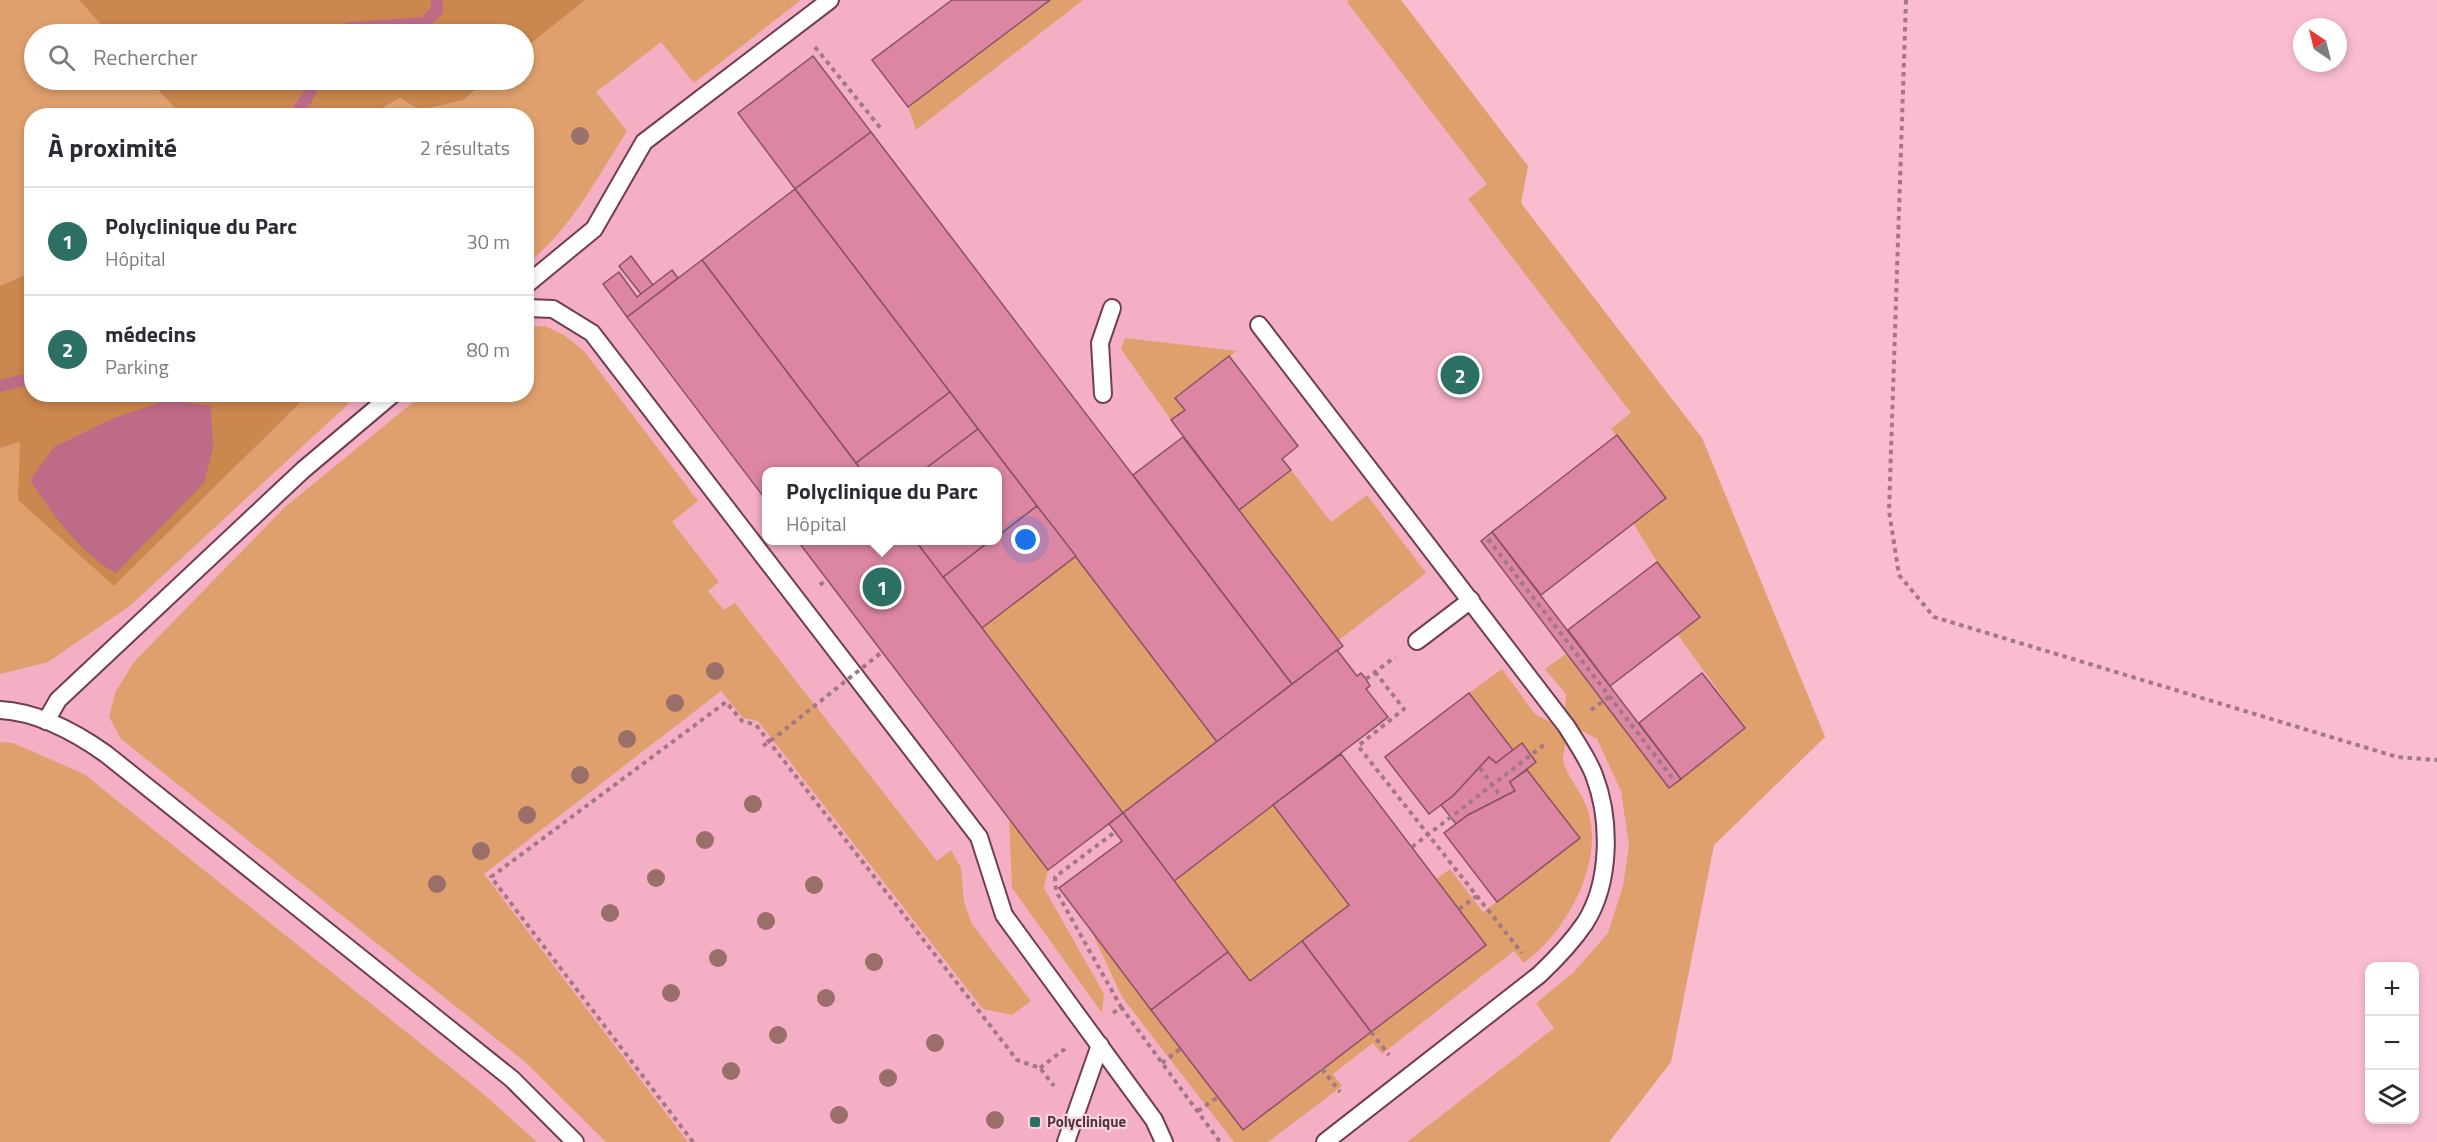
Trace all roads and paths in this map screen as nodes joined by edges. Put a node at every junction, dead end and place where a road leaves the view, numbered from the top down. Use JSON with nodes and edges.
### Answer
{"nodes":[{"id":1,"x":830,"y":0,"type":"edge"},
{"id":2,"x":1906,"y":0,"type":"edge"},
{"id":3,"x":798,"y":25,"type":"junction"},
{"id":4,"x":882,"y":130,"type":"dead end"},
{"id":5,"x":534,"y":278,"type":"edge"},
{"id":6,"x":534,"y":308,"type":"edge"},
{"id":7,"x":1112,"y":308,"type":"dead end"},
{"id":8,"x":1259,"y":325,"type":"dead end"},
{"id":9,"x":1102,"y":394,"type":"dead end"},
{"id":10,"x":384,"y":402,"type":"edge"},
{"id":11,"x":1488,"y":538,"type":"dead end"},
{"id":12,"x":1471,"y":600,"type":"junction"},
{"id":13,"x":1417,"y":640,"type":"joint"},
{"id":14,"x":882,"y":652,"type":"dead end"},
{"id":15,"x":1375,"y":672,"type":"junction"},
{"id":16,"x":1366,"y":679,"type":"dead end"},
{"id":17,"x":1610,"y":696,"type":"junction"},
{"id":18,"x":0,"y":710,"type":"edge"},
{"id":19,"x":46,"y":721,"type":"junction"},
{"id":20,"x":1567,"y":727,"type":"junction"},
{"id":21,"x":769,"y":742,"type":"junction"},
{"id":22,"x":763,"y":746,"type":"dead end"},
{"id":23,"x":2437,"y":760,"type":"edge"},
{"id":24,"x":1480,"y":768,"type":"dead end"},
{"id":25,"x":1674,"y":780,"type":"dead end"},
{"id":26,"x":1492,"y":785,"type":"junction"},
{"id":27,"x":1502,"y":797,"type":"dead end"},
{"id":28,"x":1115,"y":832,"type":"dead end"},
{"id":29,"x":1428,"y":834,"type":"junction"},
{"id":30,"x":1412,"y":847,"type":"dead end"},
{"id":31,"x":1477,"y":896,"type":"junction"},
{"id":32,"x":1459,"y":909,"type":"dead end"},
{"id":33,"x":1539,"y":975,"type":"junction"},
{"id":34,"x":1121,"y":1007,"type":"junction"},
{"id":35,"x":1090,"y":1030,"type":"junction"},
{"id":36,"x":1100,"y":1045,"type":"junction"},
{"id":37,"x":1181,"y":1048,"type":"dead end"},
{"id":38,"x":1162,"y":1063,"type":"junction"},
{"id":39,"x":1218,"y":1097,"type":"dead end"},
{"id":40,"x":1198,"y":1111,"type":"junction"},
{"id":41,"x":575,"y":1142,"type":"edge"},
{"id":42,"x":693,"y":1142,"type":"edge"},
{"id":43,"x":1066,"y":1142,"type":"edge"},
{"id":44,"x":1164,"y":1142,"type":"edge"},
{"id":45,"x":1220,"y":1142,"type":"edge"},
{"id":46,"x":1325,"y":1142,"type":"edge"}],
"edges":[{"from":1,"to":3,"type":"lane"},
{"from":2,"to":23,"type":"path"},
{"from":3,"to":4,"type":"path"},
{"from":3,"to":5,"type":"lane"},
{"from":6,"to":35,"type":"lane"},
{"from":7,"to":9,"type":"lane"},
{"from":8,"to":12,"type":"lane"},
{"from":10,"to":19,"type":"lane"},
{"from":11,"to":17,"type":"path"},
{"from":12,"to":13,"type":"lane"},
{"from":12,"to":20,"type":"lane"},
{"from":13,"to":15,"type":"path"},
{"from":14,"to":21,"type":"path","bridge":true},
{"from":15,"to":16,"type":"path"},
{"from":15,"to":29,"type":"path"},
{"from":17,"to":20,"type":"path"},
{"from":17,"to":25,"type":"path"},
{"from":18,"to":19,"type":"lane"},
{"from":19,"to":41,"type":"lane"},
{"from":20,"to":26,"type":"path"},
{"from":20,"to":33,"type":"lane"},
{"from":21,"to":22,"type":"path"},
{"from":21,"to":35,"type":"path"},
{"from":21,"to":42,"type":"path"},
{"from":24,"to":26,"type":"path"},
{"from":26,"to":27,"type":"path"},
{"from":26,"to":29,"type":"path"},
{"from":28,"to":34,"type":"path"},
{"from":29,"to":30,"type":"path"},
{"from":29,"to":31,"type":"path"},
{"from":31,"to":32,"type":"path"},
{"from":31,"to":33,"type":"path"},
{"from":33,"to":46,"type":"lane"},
{"from":34,"to":35,"type":"path"},
{"from":34,"to":38,"type":"path"},
{"from":35,"to":36,"type":"lane"},
{"from":36,"to":43,"type":"lane"},
{"from":36,"to":44,"type":"lane"},
{"from":37,"to":38,"type":"path"},
{"from":38,"to":40,"type":"path"},
{"from":39,"to":40,"type":"path"},
{"from":40,"to":45,"type":"path"}]}
